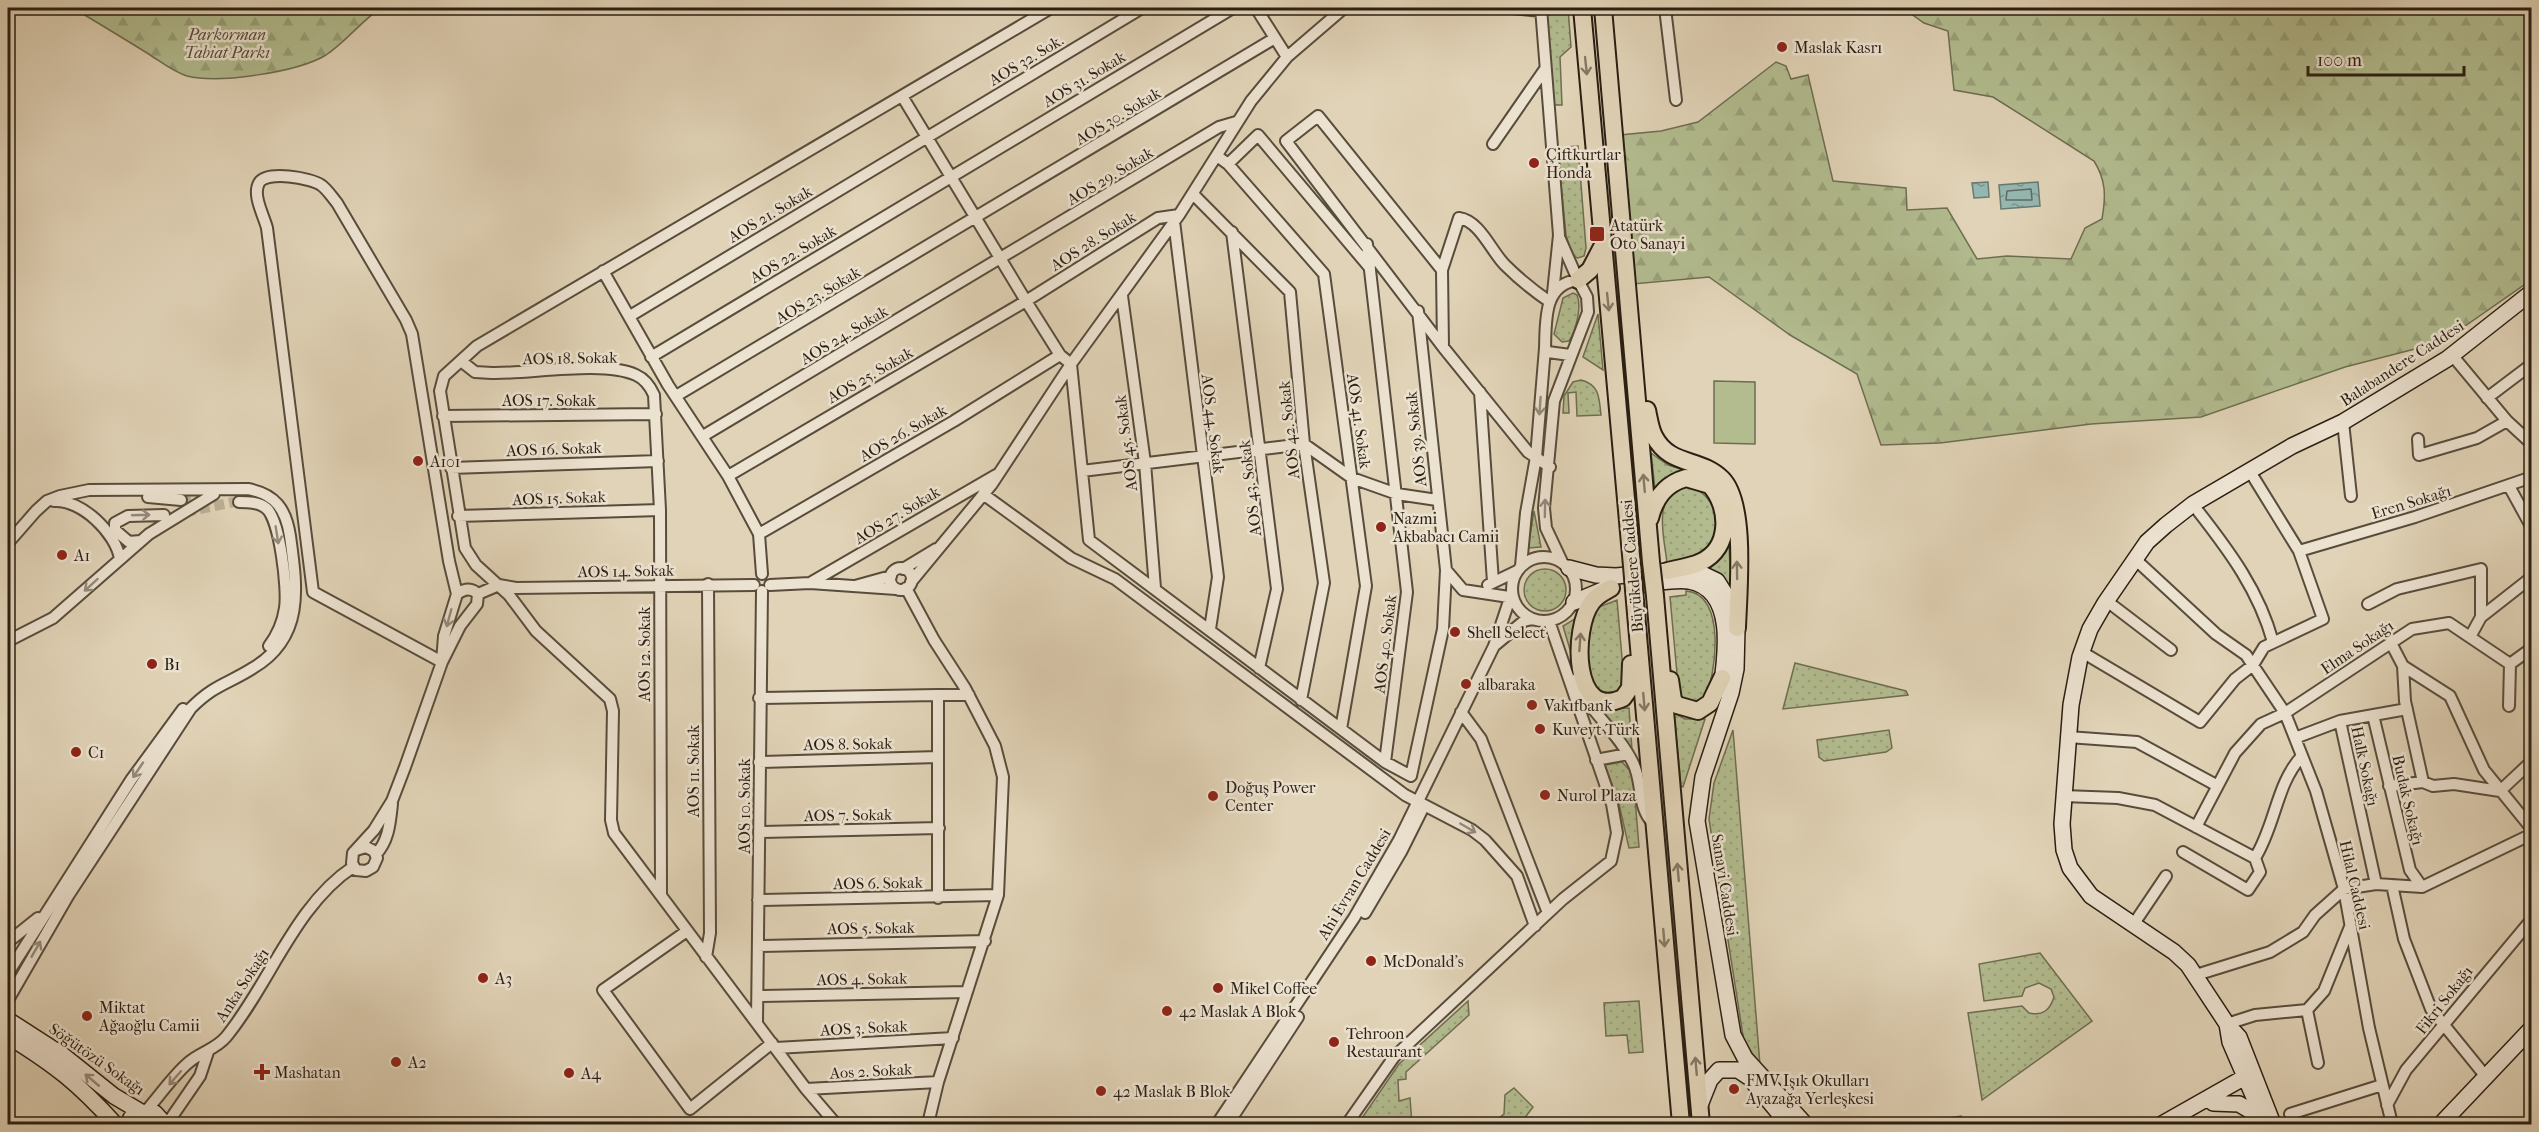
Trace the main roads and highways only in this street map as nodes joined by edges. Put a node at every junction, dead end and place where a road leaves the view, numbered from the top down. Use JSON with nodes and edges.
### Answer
{"nodes":[{"id":1,"x":1582,"y":8,"type":"edge"},
{"id":2,"x":1603,"y":8,"type":"edge"},
{"id":3,"x":1603,"y":246,"type":"junction"},
{"id":4,"x":1578,"y":280,"type":"road end"},
{"id":5,"x":1636,"y":388,"type":"junction"},
{"id":6,"x":1649,"y":534,"type":"junction"},
{"id":7,"x":1668,"y":571,"type":"road end"},
{"id":8,"x":1611,"y":588,"type":"road end"},
{"id":9,"x":1637,"y":628,"type":"junction"},
{"id":10,"x":1737,"y":628,"type":"road end"},
{"id":11,"x":1659,"y":650,"type":"junction"},
{"id":12,"x":1722,"y":678,"type":"road end"},
{"id":13,"x":1700,"y":1116,"type":"edge"},
{"id":14,"x":1681,"y":1125,"type":"edge"}],
"edges":[{"from":1,"to":3,"type":"main road","name":"Büyükdere Caddesi","one_way":true},
{"from":2,"to":5,"type":"main road","name":"Büyükdere Caddesi"},
{"from":3,"to":4,"type":"main road"},
{"from":3,"to":9,"type":"main road","name":"Büyükdere Caddesi","one_way":true,"bridge":true},
{"from":6,"to":5,"type":"main road","name":"Büyükdere Caddesi","one_way":true},
{"from":10,"to":5,"type":"main road","one_way":true},
{"from":6,"to":7,"type":"main road"},
{"from":6,"to":11,"type":"main road","name":"Büyükdere Caddesi","bridge":true},
{"from":9,"to":8,"type":"main road","one_way":true},
{"from":9,"to":14,"type":"main road","name":"Büyükdere Caddesi","one_way":true},
{"from":11,"to":12,"type":"main road"},
{"from":13,"to":11,"type":"main road","name":"Büyükdere Caddesi","one_way":true}]}
